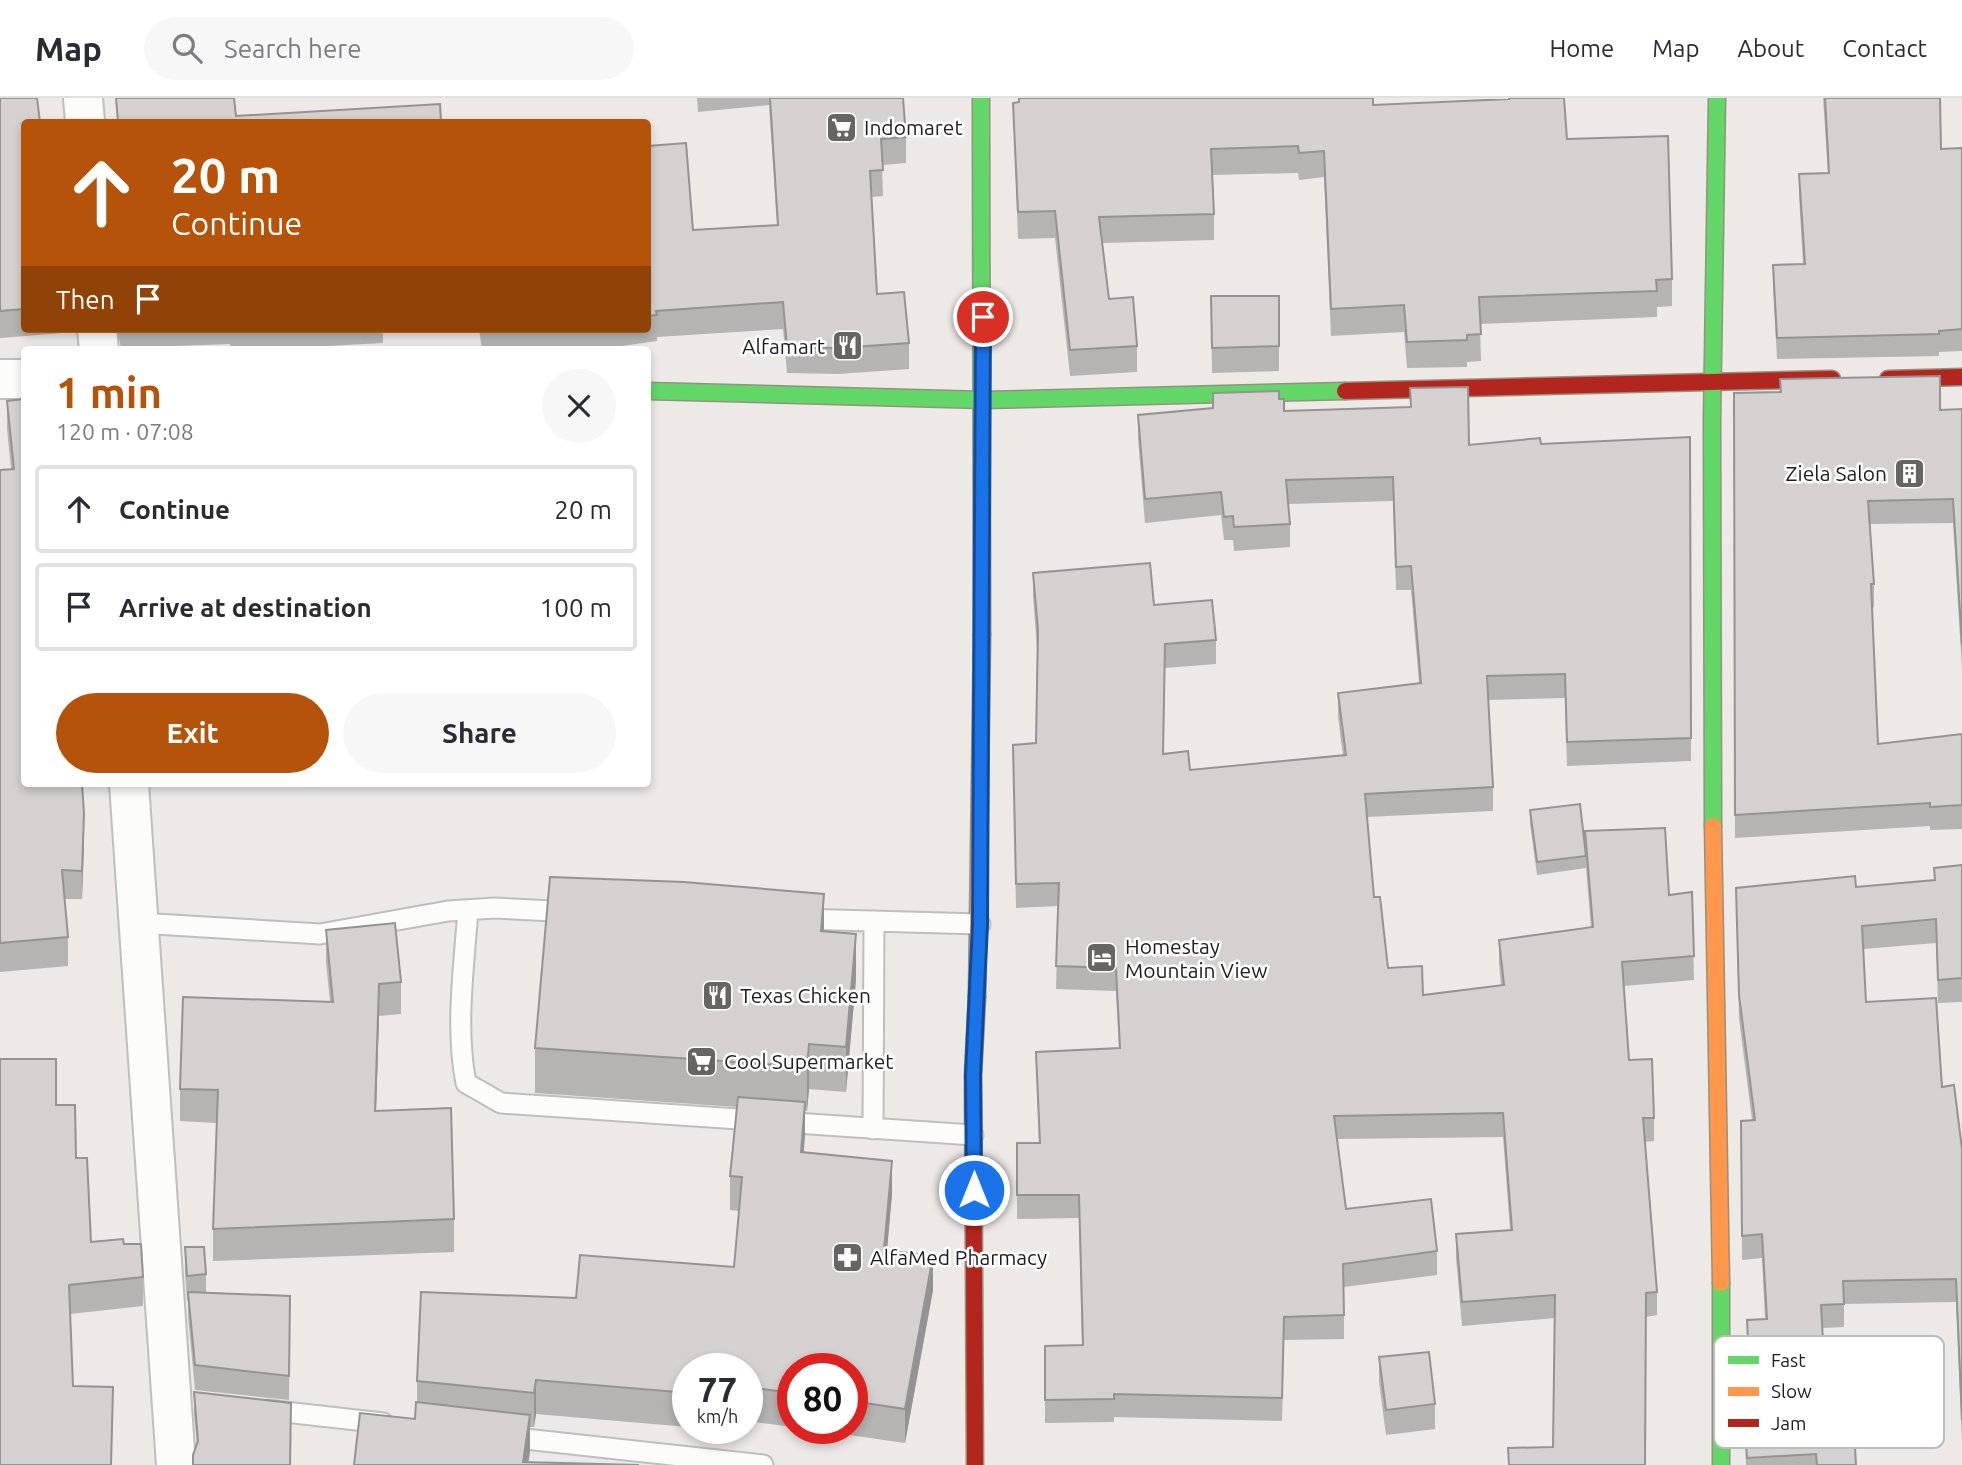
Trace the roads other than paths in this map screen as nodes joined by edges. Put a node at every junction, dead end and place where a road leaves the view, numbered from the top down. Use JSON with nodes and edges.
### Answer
{"nodes":[{"id":1,"x":83,"y":98,"type":"edge"},
{"id":2,"x":981,"y":98,"type":"edge"},
{"id":3,"x":1717,"y":98,"type":"edge"},
{"id":4,"x":85,"y":119,"type":"edge"},
{"id":5,"x":1962,"y":377,"type":"edge"},
{"id":6,"x":0,"y":379,"type":"edge"},
{"id":7,"x":21,"y":379,"type":"edge"},
{"id":8,"x":1850,"y":379,"type":"edge"},
{"id":9,"x":1878,"y":379,"type":"edge"},
{"id":10,"x":1710,"y":381,"type":"junction"},
{"id":11,"x":651,"y":391,"type":"edge"},
{"id":12,"x":984,"y":400,"type":"junction"},
{"id":13,"x":130,"y":787,"type":"edge"},
{"id":14,"x":468,"y":910,"type":"junction"},
{"id":15,"x":589,"y":912,"type":"edge"},
{"id":16,"x":778,"y":919,"type":"edge"},
{"id":17,"x":874,"y":921,"type":"junction"},
{"id":18,"x":139,"y":923,"type":"junction"},
{"id":19,"x":980,"y":924,"type":"junction"},
{"id":20,"x":873,"y":1129,"type":"junction"},
{"id":21,"x":974,"y":1135,"type":"junction"},
{"id":22,"x":1723,"y":1336,"type":"edge"},
{"id":23,"x":241,"y":1408,"type":"edge"},
{"id":24,"x":406,"y":1426,"type":"edge"},
{"id":25,"x":488,"y":1435,"type":"edge"},
{"id":26,"x":176,"y":1465,"type":"edge"},
{"id":27,"x":763,"y":1465,"type":"edge"},
{"id":28,"x":975,"y":1465,"type":"edge"}],
"edges":[{"from":1,"to":4,"type":"street"},
{"from":2,"to":12,"type":"main road"},
{"from":3,"to":10,"type":"main road"},
{"from":5,"to":9,"type":"main road"},
{"from":6,"to":7,"type":"street"},
{"from":8,"to":10,"type":"main road"},
{"from":10,"to":12,"type":"main road"},
{"from":10,"to":22,"type":"main road"},
{"from":11,"to":12,"type":"main road"},
{"from":12,"to":19,"type":"main road"},
{"from":13,"to":18,"type":"street"},
{"from":14,"to":15,"type":"lane"},
{"from":14,"to":18,"type":"lane"},
{"from":14,"to":20,"type":"lane"},
{"from":16,"to":17,"type":"lane"},
{"from":17,"to":19,"type":"lane"},
{"from":17,"to":20,"type":"lane"},
{"from":18,"to":26,"type":"street"},
{"from":19,"to":21,"type":"main road"},
{"from":20,"to":21,"type":"lane"},
{"from":21,"to":28,"type":"main road"},
{"from":23,"to":24,"type":"lane"},
{"from":25,"to":27,"type":"lane"}]}
